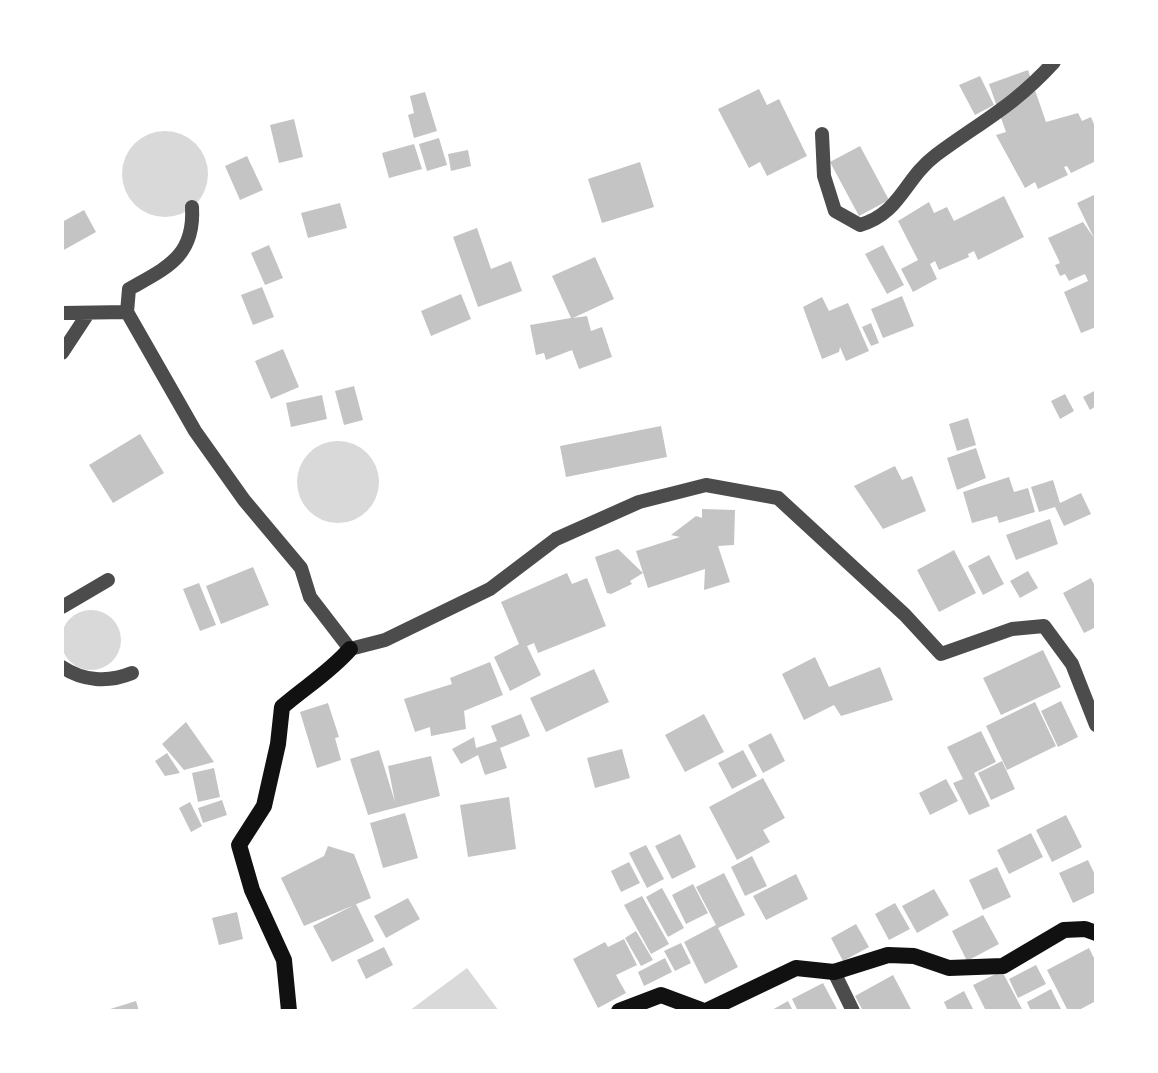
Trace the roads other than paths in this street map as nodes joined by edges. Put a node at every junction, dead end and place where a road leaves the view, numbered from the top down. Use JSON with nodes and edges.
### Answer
{"nodes":[{"id":1,"x":1054,"y":62,"type":"edge"},
{"id":2,"x":822,"y":134,"type":"dead end"},
{"id":3,"x":192,"y":207,"type":"dead end"},
{"id":4,"x":127,"y":312,"type":"junction"},
{"id":5,"x":62,"y":313,"type":"edge"},
{"id":6,"x":87,"y":315,"type":"junction"},
{"id":7,"x":62,"y":353,"type":"edge"},
{"id":8,"x":108,"y":580,"type":"dead end"},
{"id":9,"x":62,"y":607,"type":"edge"},
{"id":10,"x":350,"y":649,"type":"junction"},
{"id":11,"x":62,"y":667,"type":"edge"},
{"id":12,"x":132,"y":673,"type":"dead end"},
{"id":13,"x":1096,"y":725,"type":"edge"},
{"id":14,"x":1096,"y":933,"type":"edge"},
{"id":15,"x":834,"y":972,"type":"junction"},
{"id":16,"x":289,"y":1011,"type":"edge"},
{"id":17,"x":619,"y":1011,"type":"edge"},
{"id":18,"x":705,"y":1011,"type":"edge"},
{"id":19,"x":853,"y":1011,"type":"edge"}],
"edges":[{"from":1,"to":2,"type":"street"},
{"from":3,"to":4,"type":"street"},
{"from":4,"to":6,"type":"street"},
{"from":4,"to":10,"type":"street"},
{"from":5,"to":6,"type":"street"},
{"from":6,"to":7,"type":"street"},
{"from":8,"to":9,"type":"street"},
{"from":10,"to":13,"type":"street"},
{"from":10,"to":16,"type":"main road"},
{"from":11,"to":12,"type":"street"},
{"from":14,"to":15,"type":"main road"},
{"from":15,"to":18,"type":"main road"},
{"from":15,"to":19,"type":"street"},
{"from":17,"to":18,"type":"main road"}]}
